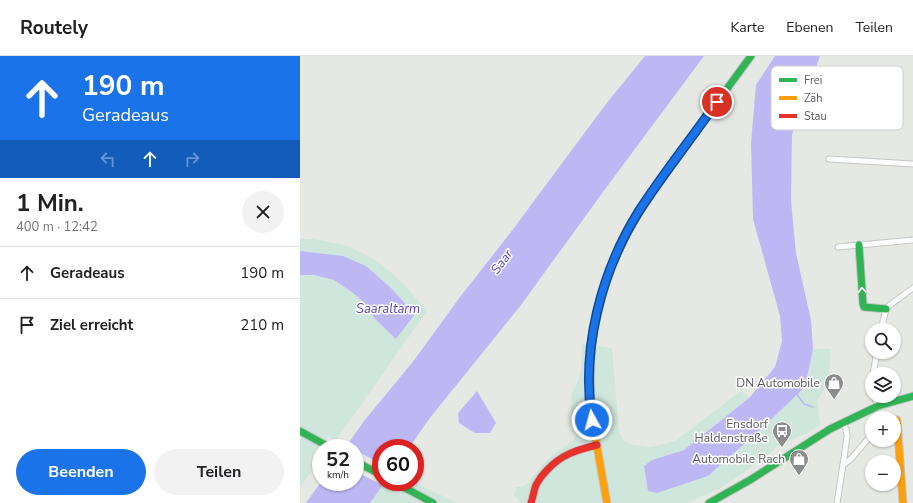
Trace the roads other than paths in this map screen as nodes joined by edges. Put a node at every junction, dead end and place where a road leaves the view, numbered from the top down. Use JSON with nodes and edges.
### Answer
{"nodes":[{"id":1,"x":751,"y":56,"type":"edge"},
{"id":2,"x":829,"y":160,"type":"dead end"},
{"id":3,"x":913,"y":164,"type":"edge"},
{"id":4,"x":913,"y":240,"type":"edge"},
{"id":5,"x":859,"y":245,"type":"junction"},
{"id":6,"x":838,"y":247,"type":"dead end"},
{"id":7,"x":913,"y":288,"type":"edge"},
{"id":8,"x":886,"y":309,"type":"junction"},
{"id":9,"x":883,"y":323,"type":"edge"},
{"id":10,"x":913,"y":396,"type":"edge"},
{"id":11,"x":877,"y":403,"type":"edge"},
{"id":12,"x":878,"y":406,"type":"junction"},
{"id":13,"x":843,"y":422,"type":"junction"},
{"id":14,"x":300,"y":431,"type":"edge"},
{"id":15,"x":315,"y":439,"type":"edge"},
{"id":16,"x":865,"y":442,"type":"edge"},
{"id":17,"x":597,"y":445,"type":"junction"},
{"id":18,"x":898,"y":447,"type":"edge"},
{"id":19,"x":844,"y":465,"type":"junction"},
{"id":20,"x":412,"y":491,"type":"edge"},
{"id":21,"x":425,"y":498,"type":"junction"},
{"id":22,"x":532,"y":502,"type":"edge"},
{"id":23,"x":432,"y":503,"type":"edge"},
{"id":24,"x":438,"y":503,"type":"edge"},
{"id":25,"x":607,"y":503,"type":"edge"},
{"id":26,"x":709,"y":503,"type":"edge"},
{"id":27,"x":837,"y":503,"type":"edge"},
{"id":28,"x":903,"y":503,"type":"edge"}],
"edges":[{"from":1,"to":17,"type":"main road"},
{"from":2,"to":3,"type":"street"},
{"from":4,"to":5,"type":"street"},
{"from":5,"to":6,"type":"street"},
{"from":8,"to":5,"type":"main road","one_way":true},
{"from":7,"to":8,"type":"street"},
{"from":8,"to":9,"type":"street"},
{"from":10,"to":12,"type":"main road"},
{"from":11,"to":12,"type":"street"},
{"from":12,"to":13,"type":"main road"},
{"from":13,"to":19,"type":"street"},
{"from":13,"to":26,"type":"main road"},
{"from":14,"to":15,"type":"main road"},
{"from":16,"to":19,"type":"street"},
{"from":17,"to":22,"type":"main road"},
{"from":17,"to":25,"type":"main road"},
{"from":18,"to":28,"type":"main road"},
{"from":19,"to":27,"type":"street"},
{"from":20,"to":21,"type":"main road"},
{"from":21,"to":23,"type":"main road"},
{"from":21,"to":24,"type":"main road"}]}
